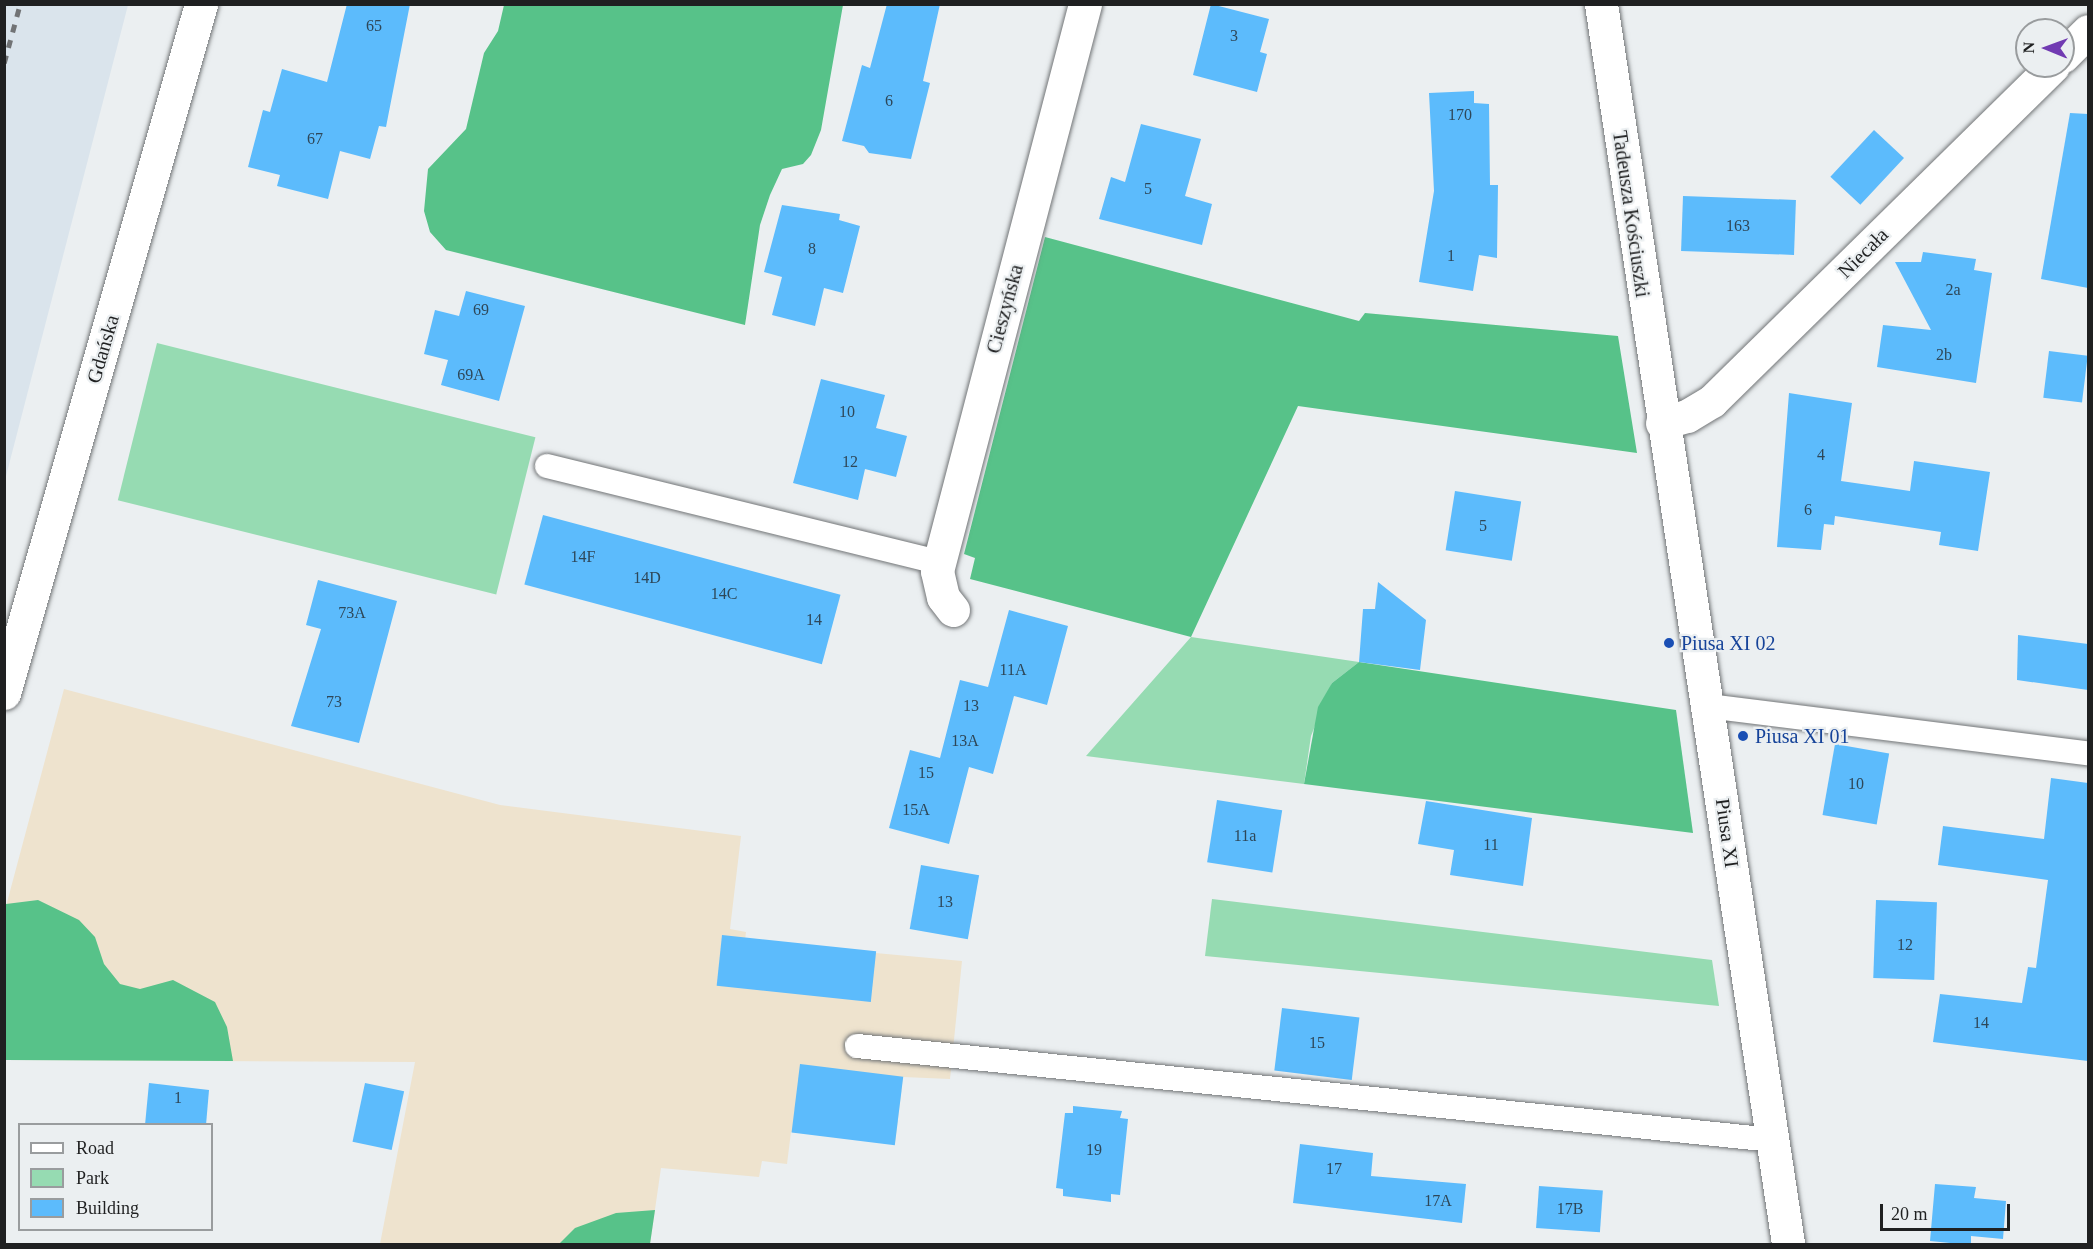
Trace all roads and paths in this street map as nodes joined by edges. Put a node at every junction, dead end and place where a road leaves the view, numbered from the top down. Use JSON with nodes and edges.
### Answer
{"nodes":[{"id":1,"x":201,"y":4,"type":"edge"},
{"id":2,"x":1085,"y":4,"type":"edge"},
{"id":3,"x":1601,"y":4,"type":"edge"},
{"id":4,"x":2088,"y":31,"type":"edge"},
{"id":5,"x":2075,"y":44,"type":"edge"},
{"id":6,"x":2041,"y":78,"type":"edge"},
{"id":7,"x":1662,"y":423,"type":"junction"},
{"id":8,"x":546,"y":466,"type":"dead end"},
{"id":9,"x":939,"y":562,"type":"junction"},
{"id":10,"x":953,"y":610,"type":"dead end"},
{"id":11,"x":4,"y":693,"type":"edge"},
{"id":12,"x":1708,"y":706,"type":"junction"},
{"id":13,"x":2088,"y":753,"type":"edge"},
{"id":14,"x":857,"y":1046,"type":"dead end"},
{"id":15,"x":1773,"y":1140,"type":"junction"},
{"id":16,"x":1788,"y":1245,"type":"edge"}],
"edges":[{"from":1,"to":11,"type":"street","name":"Gdańska"},
{"from":2,"to":9,"type":"street","name":"Cieszyńska"},
{"from":3,"to":7,"type":"street","name":"Tadeusza Kościuszki"},
{"from":4,"to":5,"type":"street"},
{"from":6,"to":7,"type":"street","name":"Niecała"},
{"from":7,"to":12,"type":"street","name":"Piusa XI"},
{"from":8,"to":9,"type":"lane"},
{"from":9,"to":10,"type":"street","name":"Cieszyńska"},
{"from":12,"to":13,"type":"lane"},
{"from":12,"to":15,"type":"street","name":"Piusa XI"},
{"from":14,"to":15,"type":"lane"},
{"from":15,"to":16,"type":"street","name":"Piusa XI"}]}
